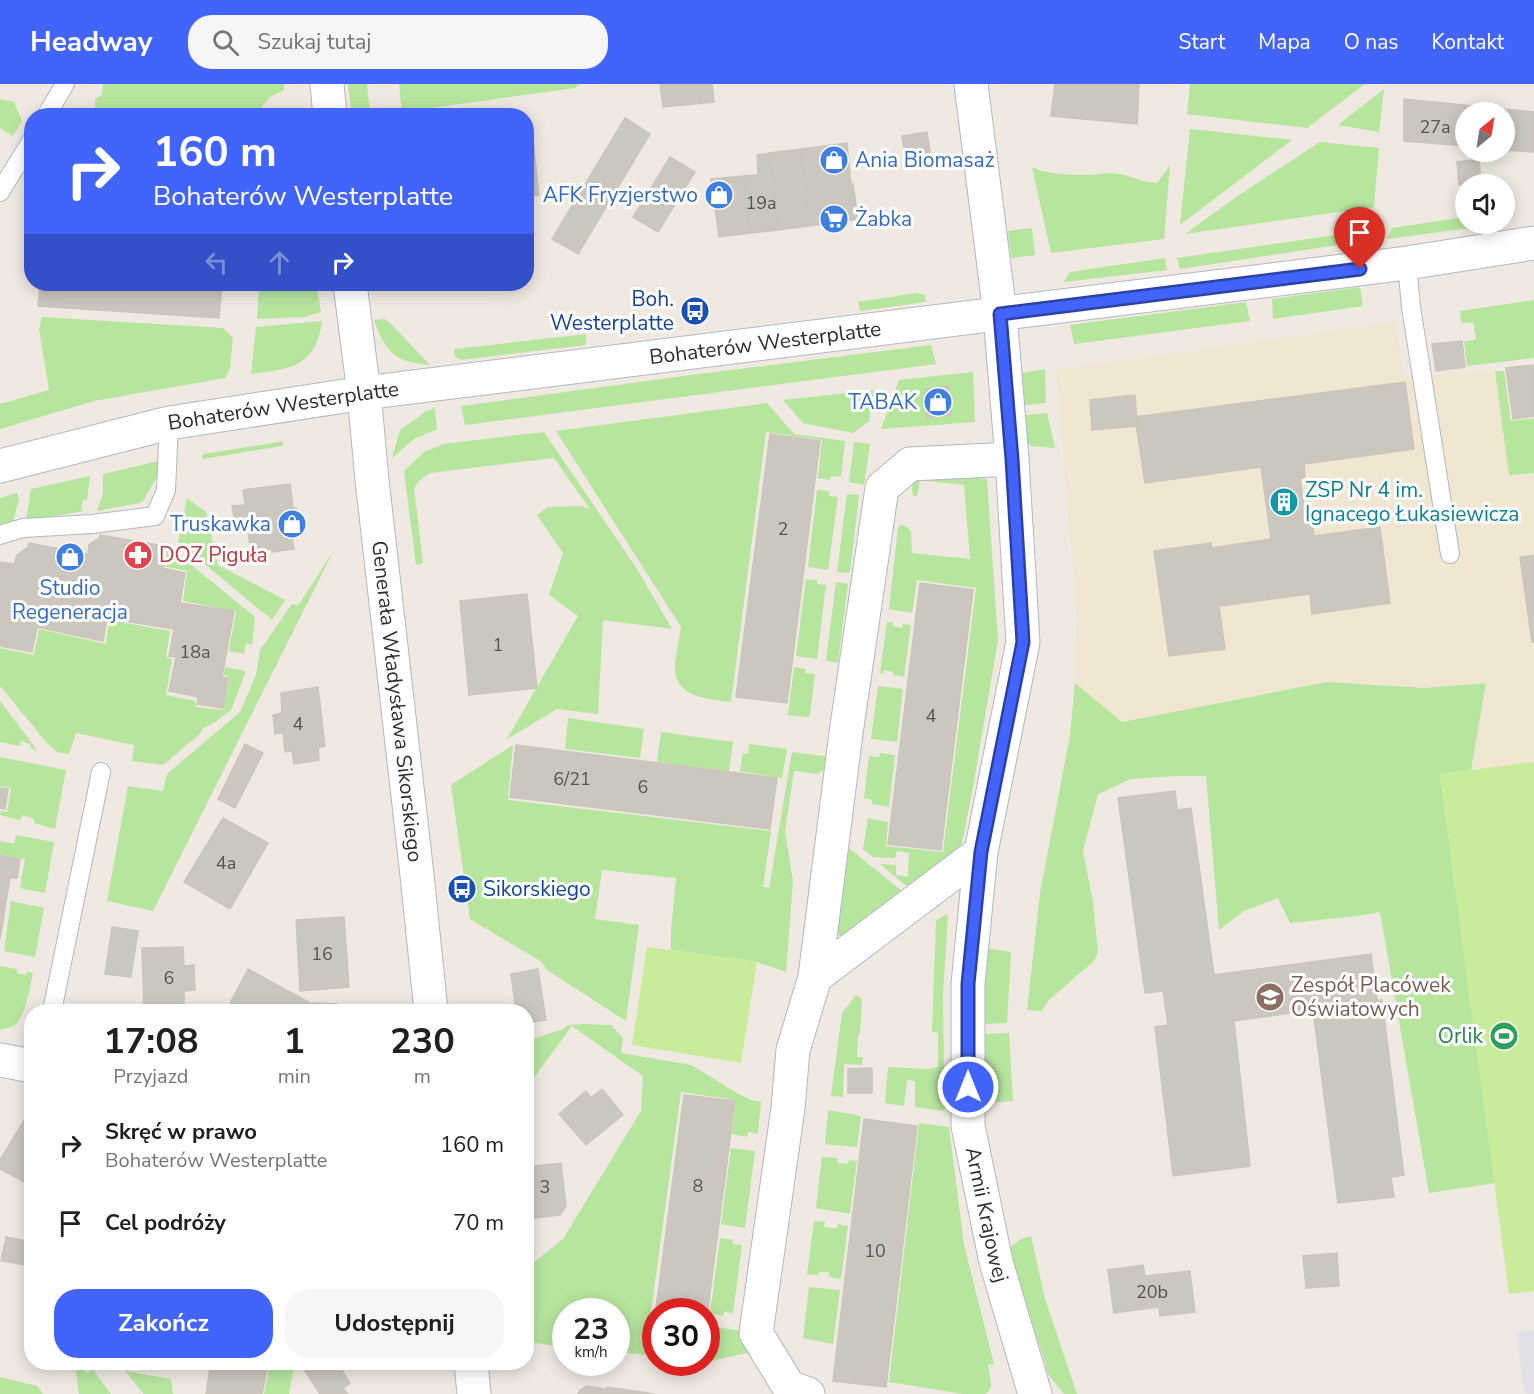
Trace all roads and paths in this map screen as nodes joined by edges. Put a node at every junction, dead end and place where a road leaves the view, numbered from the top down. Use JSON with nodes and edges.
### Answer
{"nodes":[{"id":1,"x":65,"y":84,"type":"edge"},
{"id":2,"x":327,"y":84,"type":"edge"},
{"id":3,"x":971,"y":84,"type":"edge"},
{"id":4,"x":51,"y":108,"type":"edge"},
{"id":5,"x":329,"y":108,"type":"edge"},
{"id":6,"x":24,"y":153,"type":"edge"},
{"id":7,"x":0,"y":192,"type":"edge"},
{"id":8,"x":1534,"y":243,"type":"edge"},
{"id":9,"x":1407,"y":263,"type":"junction"},
{"id":10,"x":351,"y":291,"type":"edge"},
{"id":11,"x":1000,"y":314,"type":"junction"},
{"id":12,"x":364,"y":393,"type":"junction"},
{"id":13,"x":169,"y":423,"type":"junction"},
{"id":14,"x":1012,"y":459,"type":"junction"},
{"id":15,"x":0,"y":466,"type":"edge"},
{"id":16,"x":0,"y":535,"type":"edge"},
{"id":17,"x":1450,"y":554,"type":"dead end"},
{"id":18,"x":101,"y":772,"type":"dead end"},
{"id":19,"x":981,"y":852,"type":"junction"},
{"id":20,"x":815,"y":977,"type":"junction"},
{"id":21,"x":53,"y":1004,"type":"edge"},
{"id":22,"x":430,"y":1004,"type":"edge"},
{"id":23,"x":0,"y":1060,"type":"edge"},
{"id":24,"x":24,"y":1064,"type":"edge"},
{"id":25,"x":472,"y":1370,"type":"edge"},
{"id":26,"x":474,"y":1394,"type":"edge"},
{"id":27,"x":808,"y":1394,"type":"edge"},
{"id":28,"x":1035,"y":1394,"type":"edge"}],
"edges":[{"from":1,"to":4,"type":"lane"},
{"from":2,"to":5,"type":"street"},
{"from":3,"to":11,"type":"street","name":"Armii Krajowej"},
{"from":6,"to":7,"type":"lane"},
{"from":8,"to":9,"type":"street","name":"Bohaterów Westerplatte"},
{"from":9,"to":11,"type":"street","name":"Bohaterów Westerplatte"},
{"from":9,"to":17,"type":"lane"},
{"from":10,"to":12,"type":"street","name":"Generała Władysława Sikorskiego"},
{"from":11,"to":12,"type":"street","name":"Bohaterów Westerplatte"},
{"from":11,"to":14,"type":"street","name":"Armii Krajowej"},
{"from":12,"to":13,"type":"street","name":"Bohaterów Westerplatte"},
{"from":12,"to":22,"type":"street","name":"Generała Władysława Sikorskiego"},
{"from":13,"to":15,"type":"street","name":"Bohaterów Westerplatte"},
{"from":13,"to":16,"type":"lane"},
{"from":14,"to":19,"type":"street","name":"Armii Krajowej"},
{"from":14,"to":20,"type":"street"},
{"from":18,"to":21,"type":"lane"},
{"from":19,"to":20,"type":"street"},
{"from":19,"to":28,"type":"street","name":"Armii Krajowej"},
{"from":20,"to":27,"type":"street"},
{"from":23,"to":24,"type":"street"},
{"from":25,"to":26,"type":"street"}]}
